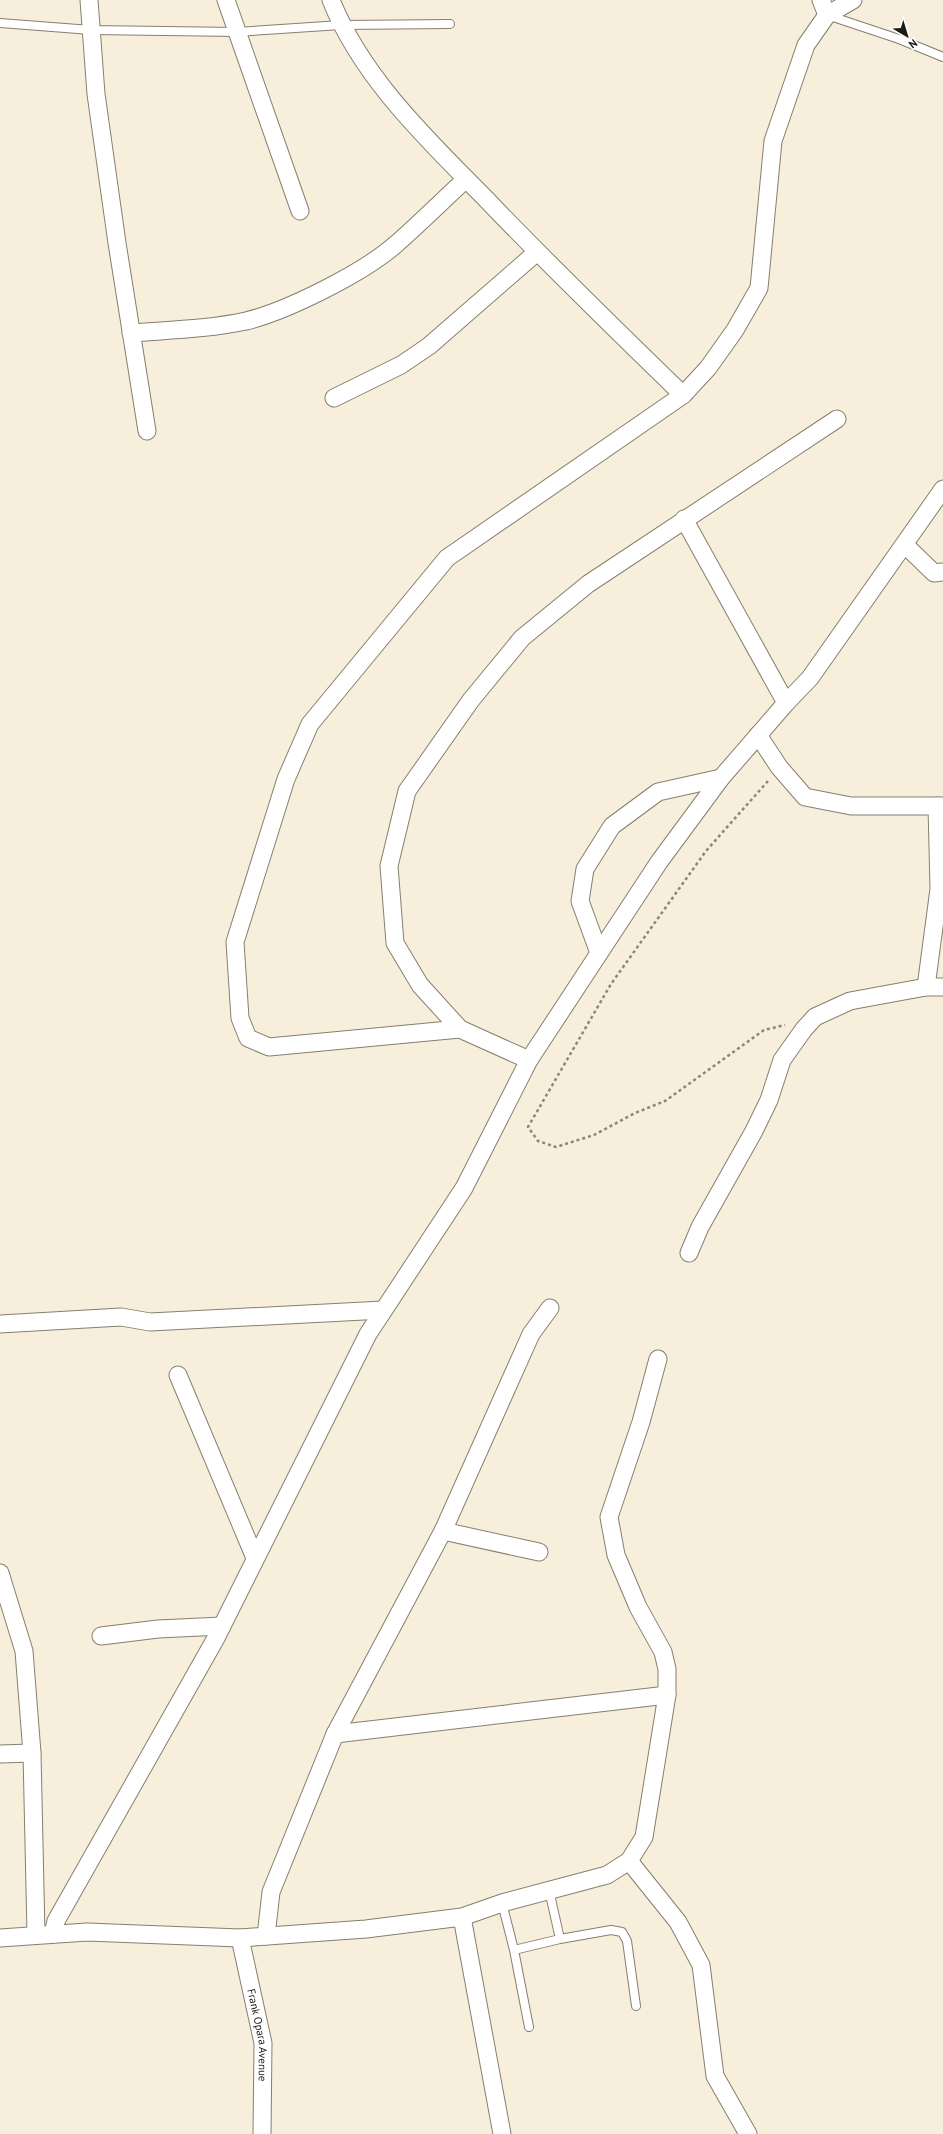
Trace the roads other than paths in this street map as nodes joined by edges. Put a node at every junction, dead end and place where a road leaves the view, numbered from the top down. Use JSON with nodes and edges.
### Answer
{"nodes":[{"id":1,"x":89,"y":0,"type":"edge"},
{"id":2,"x":226,"y":0,"type":"edge"},
{"id":3,"x":331,"y":0,"type":"edge"},
{"id":4,"x":853,"y":0,"type":"edge"},
{"id":5,"x":824,"y":8,"type":"edge"},
{"id":6,"x":0,"y":23,"type":"edge"},
{"id":7,"x":450,"y":24,"type":"dead end"},
{"id":8,"x":341,"y":25,"type":"junction"},
{"id":9,"x":91,"y":30,"type":"junction"},
{"id":10,"x":237,"y":32,"type":"junction"},
{"id":11,"x":943,"y":57,"type":"edge"},
{"id":12,"x":466,"y":179,"type":"junction"},
{"id":13,"x":300,"y":211,"type":"dead end"},
{"id":14,"x":537,"y":252,"type":"junction"},
{"id":15,"x":131,"y":333,"type":"junction"},
{"id":16,"x":683,"y":395,"type":"junction"},
{"id":17,"x":334,"y":398,"type":"dead end"},
{"id":18,"x":837,"y":419,"type":"dead end"},
{"id":19,"x":147,"y":431,"type":"dead end"},
{"id":20,"x":943,"y":490,"type":"edge"},
{"id":21,"x":684,"y":519,"type":"junction"},
{"id":22,"x":905,"y":545,"type":"junction"},
{"id":23,"x":943,"y":572,"type":"edge"},
{"id":24,"x":786,"y":703,"type":"junction"},
{"id":25,"x":758,"y":734,"type":"junction"},
{"id":26,"x":721,"y":778,"type":"junction"},
{"id":27,"x":940,"y":806,"type":"edge"},
{"id":28,"x":599,"y":953,"type":"junction"},
{"id":29,"x":926,"y":986,"type":"junction"},
{"id":30,"x":943,"y":987,"type":"edge"},
{"id":31,"x":460,"y":1029,"type":"junction"},
{"id":32,"x":529,"y":1060,"type":"junction"},
{"id":33,"x":688,"y":1252,"type":"dead end"},
{"id":34,"x":550,"y":1308,"type":"dead end"},
{"id":35,"x":383,"y":1310,"type":"junction"},
{"id":36,"x":0,"y":1324,"type":"edge"},
{"id":37,"x":658,"y":1359,"type":"dead end"},
{"id":38,"x":178,"y":1375,"type":"dead end"},
{"id":39,"x":443,"y":1531,"type":"junction"},
{"id":40,"x":538,"y":1552,"type":"dead end"},
{"id":41,"x":255,"y":1558,"type":"junction"},
{"id":42,"x":0,"y":1573,"type":"edge"},
{"id":43,"x":222,"y":1626,"type":"junction"},
{"id":44,"x":101,"y":1636,"type":"dead end"},
{"id":45,"x":667,"y":1695,"type":"junction"},
{"id":46,"x":335,"y":1734,"type":"junction"},
{"id":47,"x":0,"y":1754,"type":"edge"},
{"id":48,"x":32,"y":1754,"type":"junction"},
{"id":49,"x":629,"y":1862,"type":"junction"},
{"id":50,"x":549,"y":1890,"type":"junction"},
{"id":51,"x":502,"y":1903,"type":"junction"},
{"id":52,"x":462,"y":1917,"type":"junction"},
{"id":53,"x":36,"y":1934,"type":"junction"},
{"id":54,"x":53,"y":1934,"type":"junction"},
{"id":55,"x":266,"y":1936,"type":"junction"},
{"id":56,"x":0,"y":1938,"type":"edge"},
{"id":57,"x":240,"y":1938,"type":"junction"},
{"id":58,"x":560,"y":1940,"type":"junction"},
{"id":59,"x":514,"y":1950,"type":"junction"},
{"id":60,"x":636,"y":2006,"type":"dead end"},
{"id":61,"x":529,"y":2027,"type":"dead end"},
{"id":62,"x":262,"y":2134,"type":"edge"},
{"id":63,"x":502,"y":2134,"type":"edge"},
{"id":64,"x":748,"y":2134,"type":"edge"}],
"edges":[{"from":1,"to":9,"type":"street"},
{"from":2,"to":10,"type":"street"},
{"from":3,"to":8,"type":"street"},
{"from":4,"to":5,"type":"street"},
{"from":5,"to":11,"type":"lane"},
{"from":5,"to":16,"type":"street"},
{"from":6,"to":9,"type":"lane"},
{"from":7,"to":8,"type":"lane"},
{"from":8,"to":10,"type":"lane"},
{"from":8,"to":12,"type":"street"},
{"from":9,"to":10,"type":"lane"},
{"from":9,"to":15,"type":"street"},
{"from":10,"to":13,"type":"street"},
{"from":12,"to":14,"type":"street"},
{"from":12,"to":15,"type":"street"},
{"from":14,"to":16,"type":"street"},
{"from":14,"to":17,"type":"street"},
{"from":15,"to":19,"type":"street"},
{"from":16,"to":31,"type":"street"},
{"from":18,"to":21,"type":"street"},
{"from":20,"to":22,"type":"street"},
{"from":21,"to":24,"type":"street"},
{"from":21,"to":31,"type":"street"},
{"from":22,"to":23,"type":"street"},
{"from":22,"to":24,"type":"street"},
{"from":24,"to":25,"type":"street"},
{"from":25,"to":26,"type":"street"},
{"from":25,"to":27,"type":"street"},
{"from":26,"to":28,"type":"street"},
{"from":26,"to":28,"type":"street"},
{"from":27,"to":29,"type":"street"},
{"from":28,"to":32,"type":"street"},
{"from":29,"to":30,"type":"street"},
{"from":29,"to":33,"type":"street"},
{"from":31,"to":32,"type":"street"},
{"from":32,"to":35,"type":"street"},
{"from":34,"to":39,"type":"street"},
{"from":35,"to":36,"type":"street"},
{"from":35,"to":41,"type":"street"},
{"from":37,"to":45,"type":"street"},
{"from":38,"to":41,"type":"street"},
{"from":39,"to":40,"type":"street"},
{"from":39,"to":46,"type":"street"},
{"from":41,"to":43,"type":"street"},
{"from":42,"to":48,"type":"street"},
{"from":43,"to":44,"type":"street"},
{"from":43,"to":54,"type":"street"},
{"from":45,"to":46,"type":"street"},
{"from":45,"to":49,"type":"street"},
{"from":46,"to":55,"type":"street"},
{"from":47,"to":48,"type":"street"},
{"from":48,"to":53,"type":"street"},
{"from":49,"to":50,"type":"street"},
{"from":49,"to":64,"type":"street"},
{"from":50,"to":51,"type":"street"},
{"from":50,"to":58,"type":"lane"},
{"from":51,"to":52,"type":"street"},
{"from":51,"to":59,"type":"lane"},
{"from":52,"to":55,"type":"street"},
{"from":52,"to":63,"type":"street"},
{"from":53,"to":54,"type":"street"},
{"from":53,"to":56,"type":"street"},
{"from":54,"to":57,"type":"street"},
{"from":55,"to":57,"type":"street"},
{"from":57,"to":62,"type":"street","name":"Frank Opara Avenue"},
{"from":58,"to":59,"type":"lane"},
{"from":58,"to":60,"type":"lane"},
{"from":59,"to":61,"type":"lane"}]}
